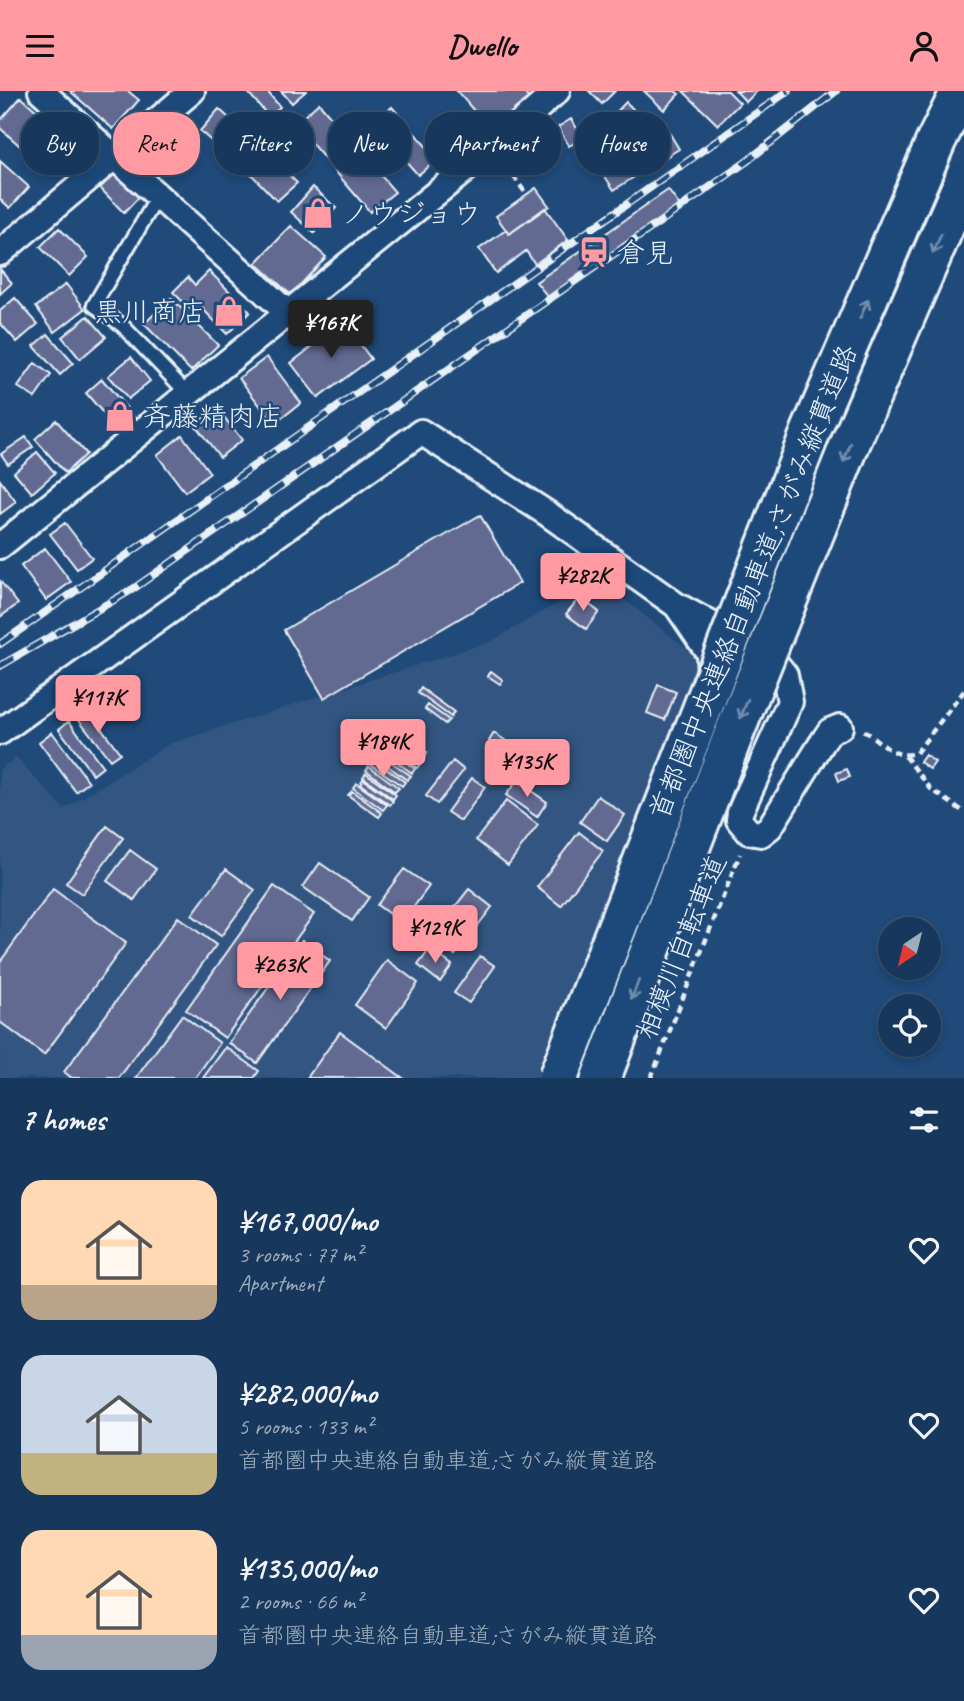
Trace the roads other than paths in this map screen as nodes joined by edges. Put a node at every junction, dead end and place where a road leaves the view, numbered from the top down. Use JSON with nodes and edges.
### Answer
{"nodes":[{"id":1,"x":41,"y":91,"type":"edge"},
{"id":2,"x":192,"y":91,"type":"edge"},
{"id":3,"x":558,"y":91,"type":"edge"},
{"id":4,"x":961,"y":91,"type":"edge"},
{"id":5,"x":168,"y":112,"type":"edge"},
{"id":6,"x":113,"y":154,"type":"edge"},
{"id":7,"x":113,"y":159,"type":"edge"},
{"id":8,"x":136,"y":175,"type":"edge"},
{"id":9,"x":964,"y":181,"type":"edge"},
{"id":10,"x":159,"y":196,"type":"junction"},
{"id":11,"x":0,"y":253,"type":"edge"},
{"id":12,"x":288,"y":313,"type":"junction"},
{"id":13,"x":188,"y":394,"type":"junction"},
{"id":14,"x":0,"y":546,"type":"edge"},
{"id":15,"x":676,"y":605,"type":"junction"},
{"id":16,"x":840,"y":727,"type":"road end"},
{"id":17,"x":0,"y":732,"type":"edge"},
{"id":18,"x":558,"y":1078,"type":"edge"},
{"id":19,"x":572,"y":1078,"type":"edge"},
{"id":20,"x":601,"y":1078,"type":"edge"}],
"edges":[{"from":1,"to":6,"type":"street"},
{"from":2,"to":5,"type":"street"},
{"from":3,"to":12,"type":"street"},
{"from":18,"to":4,"type":"highway","name":"首都圏中央連絡自動車道;さがみ縦貫道路","one_way":true,"bridge":true},
{"from":7,"to":11,"type":"street"},
{"from":8,"to":10,"type":"street"},
{"from":9,"to":20,"type":"highway","name":"首都圏中央連絡自動車道;さがみ縦貫道路","one_way":true,"bridge":true},
{"from":10,"to":12,"type":"street"},
{"from":10,"to":13,"type":"lane"},
{"from":12,"to":13,"type":"street"},
{"from":13,"to":14,"type":"street"},
{"from":15,"to":16,"type":"street"},
{"from":15,"to":17,"type":"street"},
{"from":15,"to":19,"type":"street"}]}
